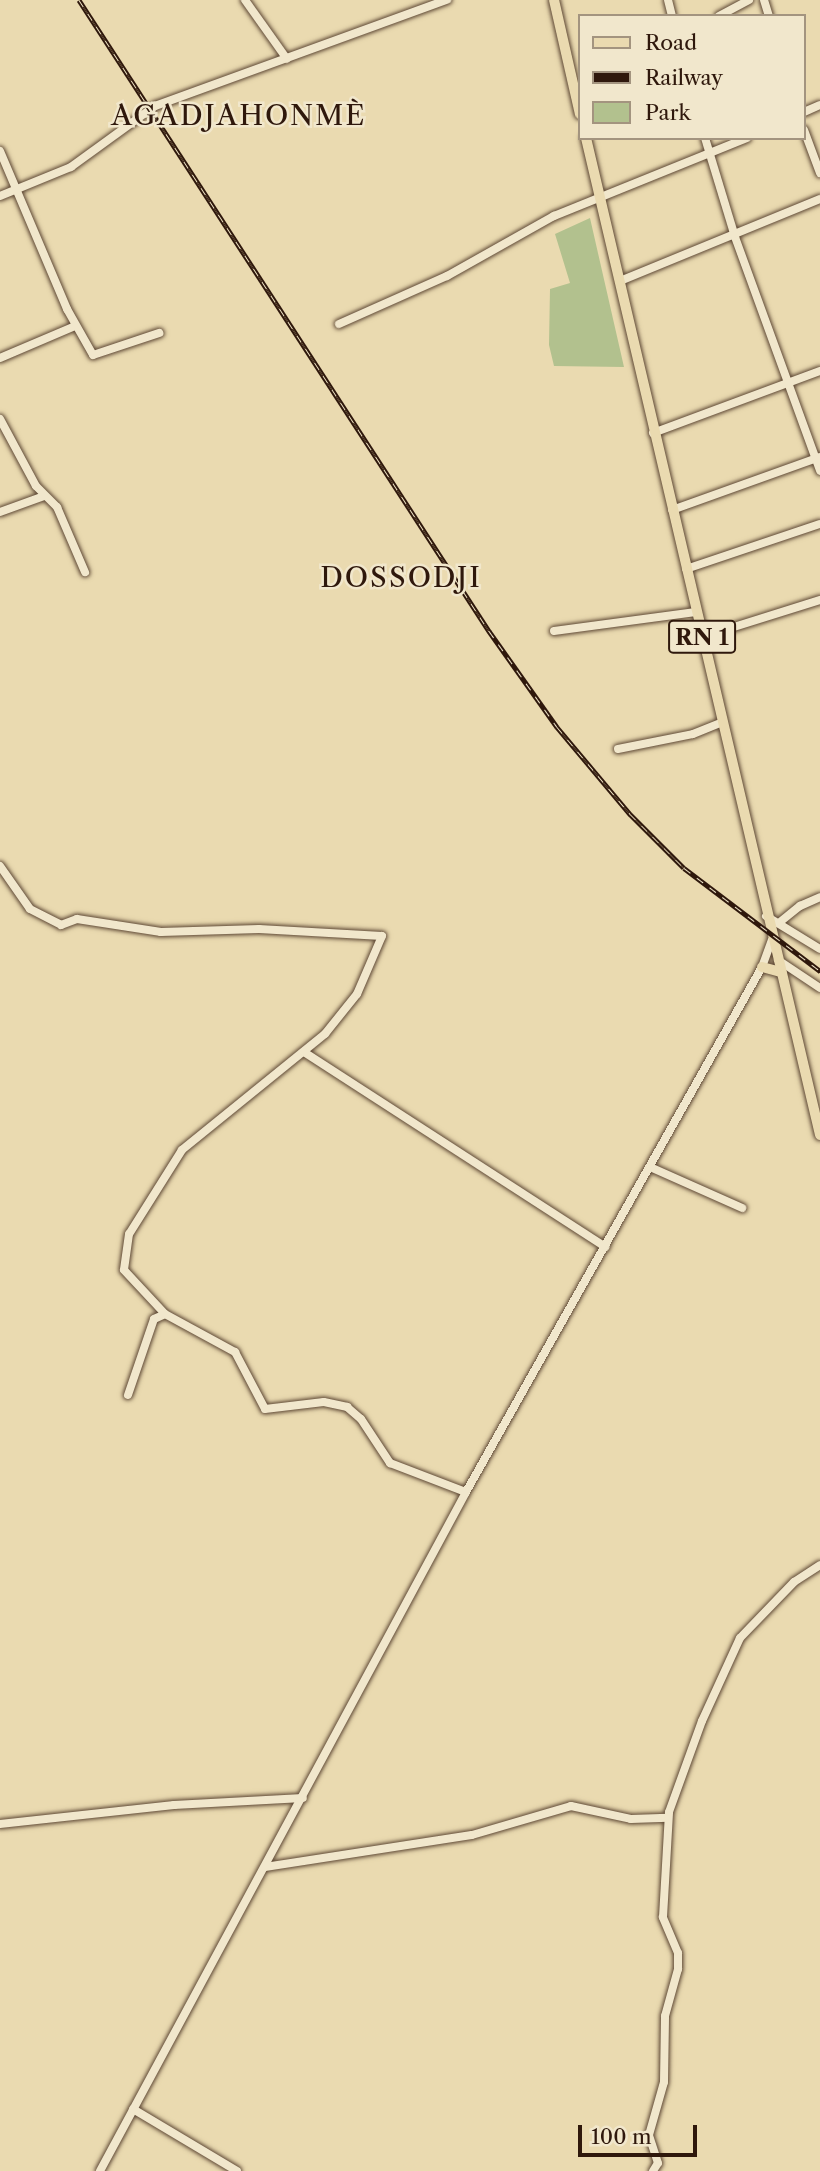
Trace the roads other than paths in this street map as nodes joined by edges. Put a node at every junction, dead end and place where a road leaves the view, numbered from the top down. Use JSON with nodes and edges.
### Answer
{"nodes":[{"id":1,"x":245,"y":0,"type":"edge"},
{"id":2,"x":447,"y":0,"type":"edge"},
{"id":3,"x":554,"y":0,"type":"edge"},
{"id":4,"x":749,"y":0,"type":"edge"},
{"id":5,"x":723,"y":14,"type":"edge"},
{"id":6,"x":287,"y":59,"type":"junction"},
{"id":7,"x":577,"y":86,"type":"edge"},
{"id":8,"x":806,"y":135,"type":"edge"},
{"id":9,"x":586,"y":140,"type":"edge"},
{"id":10,"x":706,"y":140,"type":"edge"},
{"id":11,"x":743,"y":140,"type":"edge"},
{"id":12,"x":0,"y":151,"type":"edge"},
{"id":13,"x":710,"y":155,"type":"junction"},
{"id":14,"x":820,"y":173,"type":"edge"},
{"id":15,"x":18,"y":189,"type":"junction"},
{"id":16,"x":0,"y":196,"type":"edge"},
{"id":17,"x":820,"y":199,"type":"edge"},
{"id":18,"x":599,"y":200,"type":"junction"},
{"id":19,"x":734,"y":237,"type":"junction"},
{"id":20,"x":620,"y":281,"type":"junction"},
{"id":21,"x":339,"y":324,"type":"dead end"},
{"id":22,"x":75,"y":326,"type":"junction"},
{"id":23,"x":159,"y":333,"type":"dead end"},
{"id":24,"x":0,"y":358,"type":"edge"},
{"id":25,"x":820,"y":372,"type":"edge"},
{"id":26,"x":789,"y":380,"type":"junction"},
{"id":27,"x":0,"y":419,"type":"edge"},
{"id":28,"x":653,"y":433,"type":"junction"},
{"id":29,"x":818,"y":457,"type":"edge"},
{"id":30,"x":820,"y":471,"type":"edge"},
{"id":31,"x":44,"y":496,"type":"junction"},
{"id":32,"x":672,"y":510,"type":"junction"},
{"id":33,"x":0,"y":512,"type":"edge"},
{"id":34,"x":820,"y":524,"type":"edge"},
{"id":35,"x":686,"y":569,"type":"junction"},
{"id":36,"x":85,"y":572,"type":"dead end"},
{"id":37,"x":820,"y":600,"type":"edge"},
{"id":38,"x":696,"y":612,"type":"junction"},
{"id":39,"x":554,"y":631,"type":"dead end"},
{"id":40,"x":702,"y":637,"type":"junction"},
{"id":41,"x":722,"y":722,"type":"junction"},
{"id":42,"x":618,"y":749,"type":"dead end"},
{"id":43,"x":0,"y":866,"type":"edge"},
{"id":44,"x":820,"y":897,"type":"edge"},
{"id":45,"x":766,"y":916,"type":"junction"},
{"id":46,"x":780,"y":922,"type":"junction"},
{"id":47,"x":772,"y":940,"type":"junction"},
{"id":48,"x":820,"y":949,"type":"edge"},
{"id":49,"x":778,"y":960,"type":"junction"},
{"id":50,"x":762,"y":967,"type":"junction"},
{"id":51,"x":781,"y":972,"type":"junction"},
{"id":52,"x":820,"y":988,"type":"edge"},
{"id":53,"x":304,"y":1052,"type":"junction"},
{"id":54,"x":820,"y":1135,"type":"edge"},
{"id":55,"x":650,"y":1167,"type":"junction"},
{"id":56,"x":742,"y":1208,"type":"dead end"},
{"id":57,"x":605,"y":1247,"type":"junction"},
{"id":58,"x":165,"y":1314,"type":"junction"},
{"id":59,"x":128,"y":1395,"type":"dead end"},
{"id":60,"x":466,"y":1492,"type":"junction"},
{"id":61,"x":820,"y":1565,"type":"edge"},
{"id":62,"x":303,"y":1798,"type":"junction"},
{"id":63,"x":668,"y":1818,"type":"junction"},
{"id":64,"x":0,"y":1824,"type":"edge"},
{"id":65,"x":265,"y":1867,"type":"junction"},
{"id":66,"x":133,"y":2109,"type":"junction"},
{"id":67,"x":100,"y":2171,"type":"edge"},
{"id":68,"x":237,"y":2171,"type":"edge"},
{"id":69,"x":653,"y":2171,"type":"edge"}],
"edges":[{"from":1,"to":6,"type":"street"},
{"from":2,"to":6,"type":"street"},
{"from":3,"to":7,"type":"main road"},
{"from":4,"to":5,"type":"street"},
{"from":6,"to":15,"type":"street"},
{"from":8,"to":14,"type":"street"},
{"from":9,"to":18,"type":"main road","number":"RN 1"},
{"from":10,"to":13,"type":"street"},
{"from":11,"to":13,"type":"street"},
{"from":12,"to":15,"type":"street"},
{"from":13,"to":18,"type":"street"},
{"from":13,"to":19,"type":"street"},
{"from":15,"to":16,"type":"street"},
{"from":15,"to":22,"type":"street"},
{"from":17,"to":19,"type":"street"},
{"from":18,"to":20,"type":"main road","number":"RN 1"},
{"from":18,"to":21,"type":"street"},
{"from":19,"to":20,"type":"street"},
{"from":19,"to":26,"type":"street"},
{"from":20,"to":28,"type":"main road","number":"RN 1"},
{"from":22,"to":23,"type":"street"},
{"from":22,"to":24,"type":"street"},
{"from":25,"to":26,"type":"street"},
{"from":26,"to":28,"type":"street"},
{"from":26,"to":29,"type":"street"},
{"from":27,"to":31,"type":"street"},
{"from":28,"to":32,"type":"main road","number":"RN 1"},
{"from":29,"to":30,"type":"street"},
{"from":29,"to":32,"type":"street"},
{"from":31,"to":33,"type":"street"},
{"from":31,"to":36,"type":"street"},
{"from":32,"to":35,"type":"main road","number":"RN 1"},
{"from":34,"to":35,"type":"street"},
{"from":35,"to":38,"type":"main road","number":"RN 1"},
{"from":37,"to":40,"type":"street"},
{"from":38,"to":39,"type":"street"},
{"from":38,"to":40,"type":"main road","number":"RN 1"},
{"from":40,"to":41,"type":"main road","number":"RN 1"},
{"from":41,"to":42,"type":"street"},
{"from":41,"to":45,"type":"main road","number":"RN 1"},
{"from":43,"to":53,"type":"street"},
{"from":44,"to":46,"type":"street"},
{"from":45,"to":46,"type":"street"},
{"from":45,"to":47,"type":"main road","number":"RN 1"},
{"from":46,"to":48,"type":"street"},
{"from":47,"to":49,"type":"main road","number":"RN 1"},
{"from":47,"to":50,"type":"street"},
{"from":49,"to":51,"type":"main road","number":"RN 1"},
{"from":49,"to":52,"type":"street"},
{"from":50,"to":51,"type":"main road"},
{"from":50,"to":55,"type":"street"},
{"from":51,"to":54,"type":"main road","number":"RN 1"},
{"from":53,"to":57,"type":"street"},
{"from":53,"to":58,"type":"street"},
{"from":55,"to":56,"type":"street"},
{"from":55,"to":57,"type":"street"},
{"from":57,"to":60,"type":"street"},
{"from":58,"to":59,"type":"street"},
{"from":58,"to":60,"type":"street"},
{"from":60,"to":62,"type":"street"},
{"from":61,"to":63,"type":"street"},
{"from":62,"to":64,"type":"street"},
{"from":62,"to":65,"type":"street"},
{"from":63,"to":65,"type":"street"},
{"from":63,"to":69,"type":"street"},
{"from":65,"to":66,"type":"street"},
{"from":66,"to":67,"type":"street"},
{"from":66,"to":68,"type":"street"}]}
